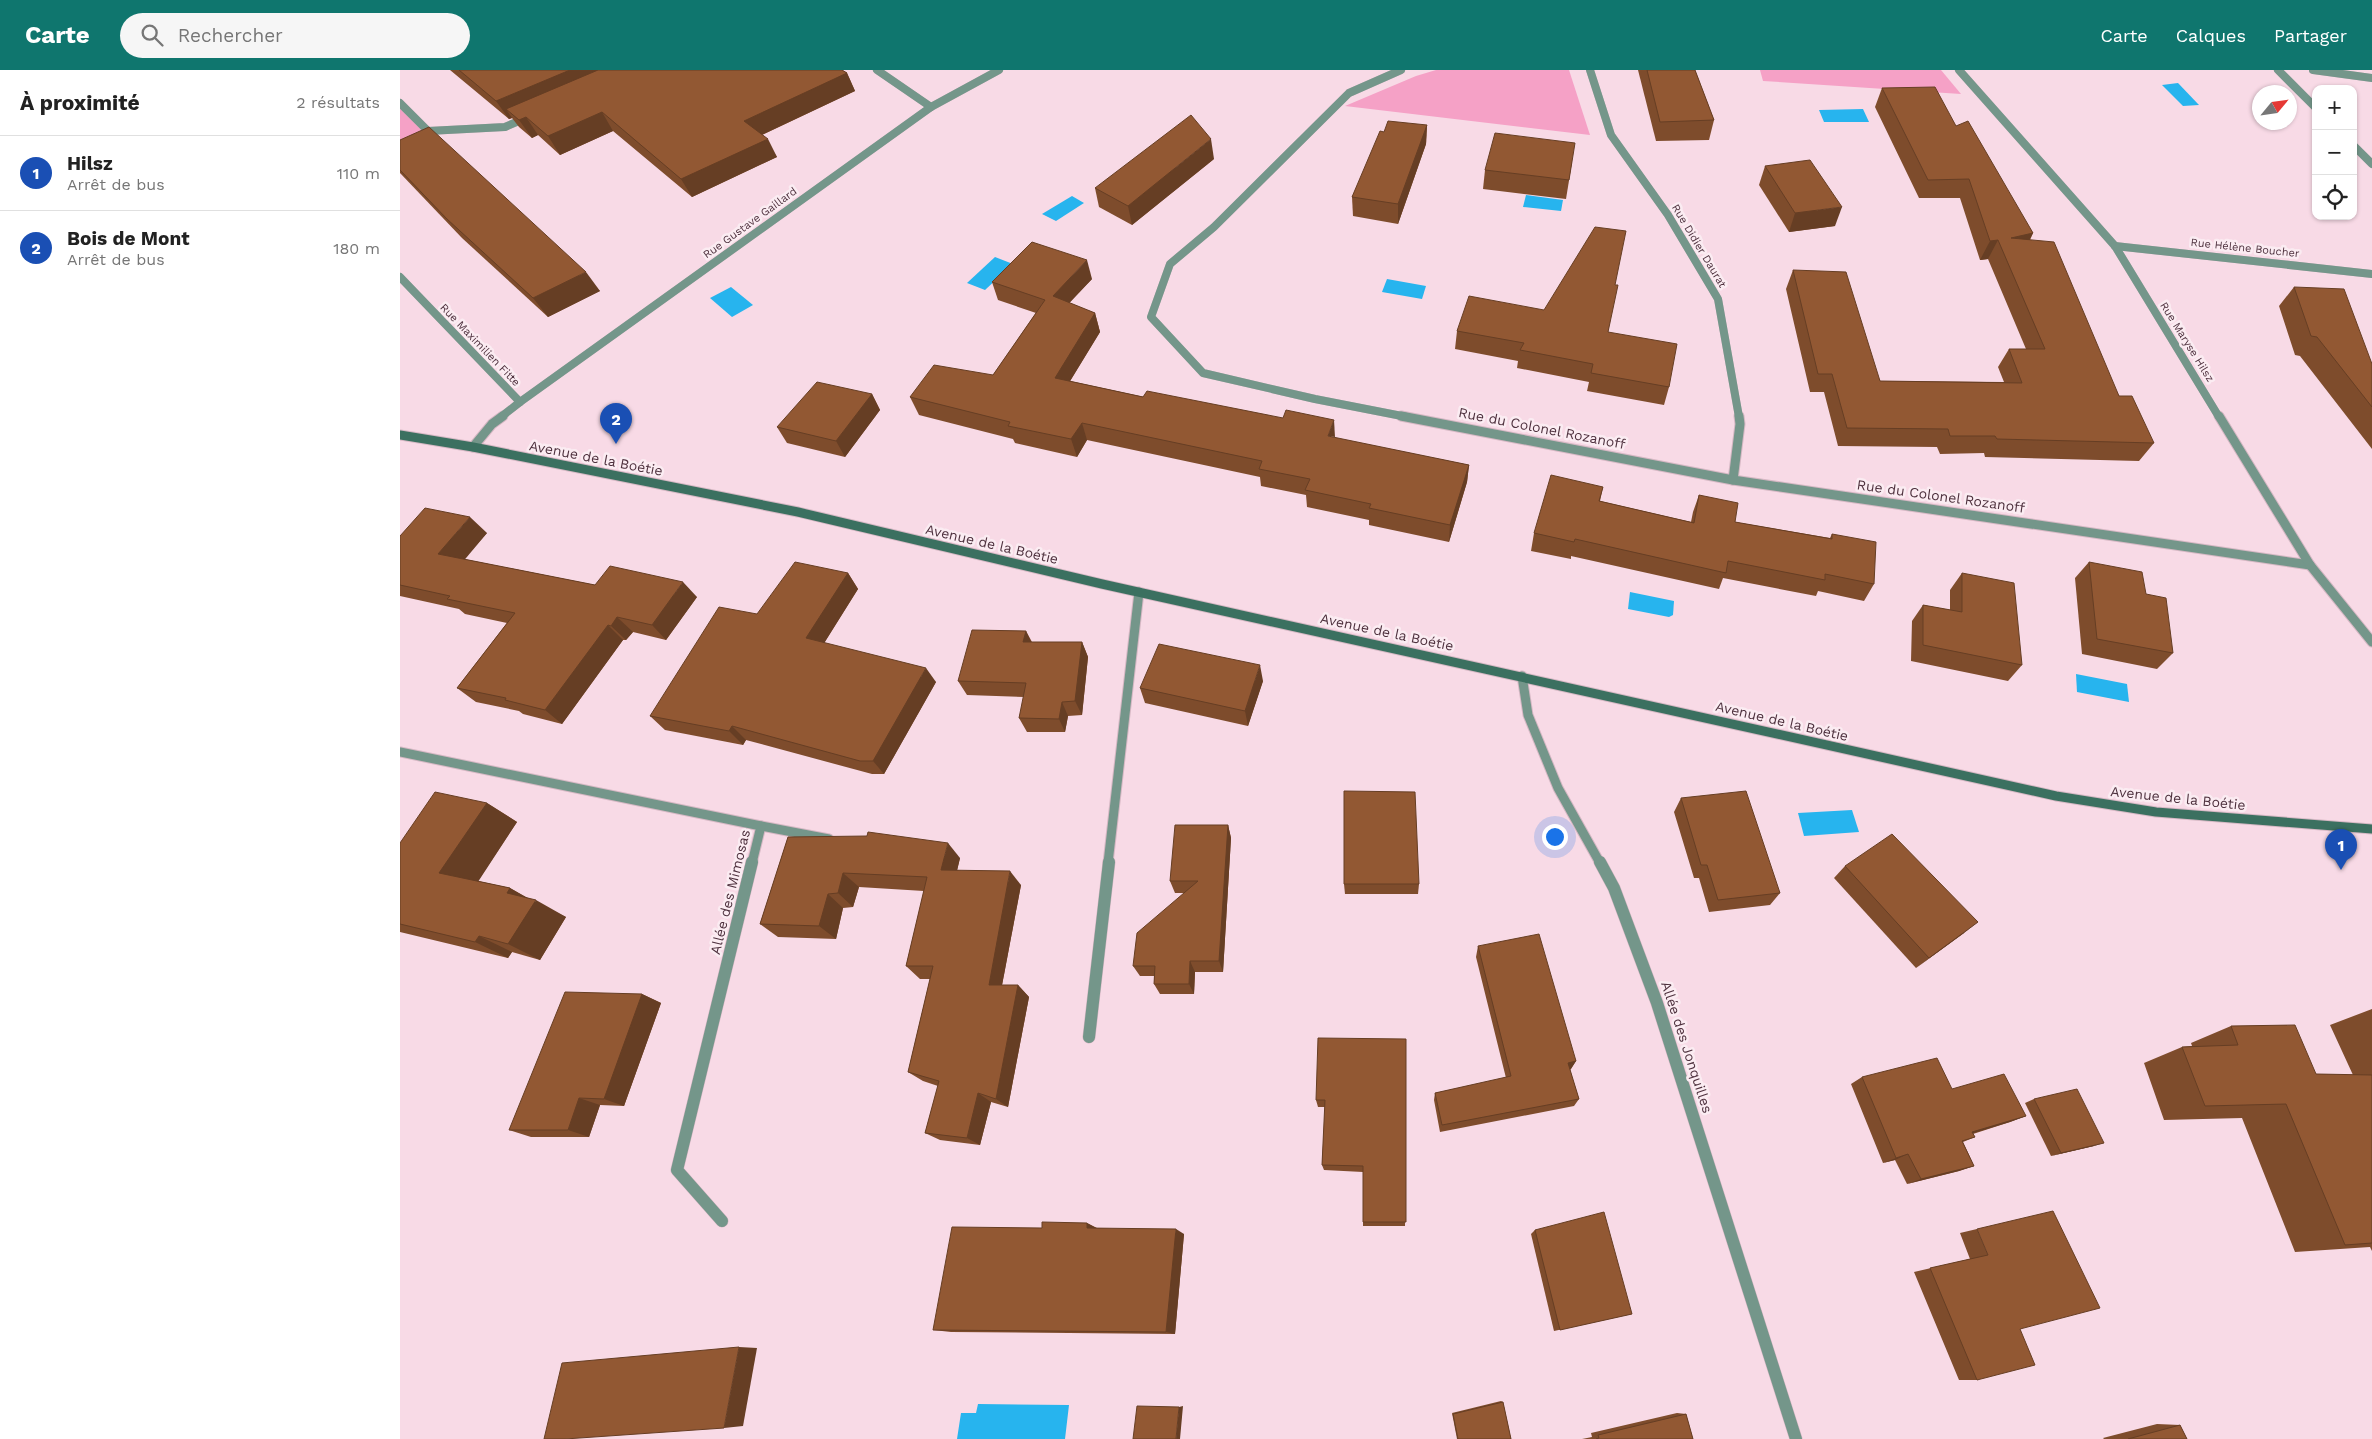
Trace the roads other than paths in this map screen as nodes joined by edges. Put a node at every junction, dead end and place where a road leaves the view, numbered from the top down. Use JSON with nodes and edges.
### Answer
{"nodes":[{"id":1,"x":877,"y":70,"type":"edge"},
{"id":2,"x":999,"y":70,"type":"edge"},
{"id":3,"x":1401,"y":70,"type":"edge"},
{"id":4,"x":1590,"y":70,"type":"edge"},
{"id":5,"x":1959,"y":70,"type":"edge"},
{"id":6,"x":2278,"y":70,"type":"edge"},
{"id":7,"x":2313,"y":70,"type":"edge"},
{"id":8,"x":2372,"y":78,"type":"edge"},
{"id":9,"x":400,"y":103,"type":"edge"},
{"id":10,"x":2312,"y":104,"type":"edge"},
{"id":11,"x":931,"y":107,"type":"junction"},
{"id":12,"x":540,"y":112,"type":"edge"},
{"id":13,"x":2357,"y":149,"type":"edge"},
{"id":14,"x":2372,"y":164,"type":"edge"},
{"id":15,"x":2115,"y":246,"type":"junction"},
{"id":16,"x":2372,"y":274,"type":"edge"},
{"id":17,"x":400,"y":277,"type":"edge"},
{"id":18,"x":520,"y":402,"type":"junction"},
{"id":19,"x":400,"y":435,"type":"edge"},
{"id":20,"x":473,"y":447,"type":"junction"},
{"id":21,"x":1734,"y":480,"type":"junction"},
{"id":22,"x":2310,"y":565,"type":"junction"},
{"id":23,"x":1139,"y":592,"type":"junction"},
{"id":24,"x":2372,"y":642,"type":"edge"},
{"id":25,"x":1522,"y":676,"type":"junction"},
{"id":26,"x":400,"y":752,"type":"edge"},
{"id":27,"x":762,"y":826,"type":"junction"},
{"id":28,"x":2372,"y":829,"type":"edge"},
{"id":29,"x":843,"y":842,"type":"edge"},
{"id":30,"x":1089,"y":1037,"type":"dead end"},
{"id":31,"x":722,"y":1222,"type":"dead end"},
{"id":32,"x":1796,"y":1439,"type":"edge"}],
"edges":[{"from":1,"to":11,"type":"street"},
{"from":2,"to":11,"type":"street","name":"Rue Gustave Gaillard"},
{"from":3,"to":21,"type":"street","name":"Rue du Colonel Rozanoff"},
{"from":4,"to":21,"type":"street","name":"Rue Didier Daurat"},
{"from":5,"to":15,"type":"street","name":"Rue Maryse Hilsz"},
{"from":6,"to":10,"type":"street"},
{"from":7,"to":8,"type":"street"},
{"from":9,"to":12,"type":"street"},
{"from":11,"to":18,"type":"street","name":"Rue Gustave Gaillard"},
{"from":13,"to":14,"type":"street"},
{"from":15,"to":16,"type":"street","name":"Rue Hélène Boucher"},
{"from":15,"to":22,"type":"street","name":"Rue Maryse Hilsz"},
{"from":17,"to":18,"type":"street","name":"Rue Maximilien Fitte"},
{"from":18,"to":20,"type":"street","name":"Rue Maximilien Fitte"},
{"from":19,"to":20,"type":"main road","name":"Avenue de la Boétie"},
{"from":20,"to":23,"type":"main road","name":"Avenue de la Boétie"},
{"from":21,"to":22,"type":"street","name":"Rue du Colonel Rozanoff"},
{"from":22,"to":24,"type":"street","name":"Rue Maryse Hilsz"},
{"from":23,"to":25,"type":"main road","name":"Avenue de la Boétie"},
{"from":23,"to":30,"type":"street"},
{"from":25,"to":28,"type":"main road","name":"Avenue de la Boétie"},
{"from":25,"to":32,"type":"street","name":"Allée des Jonquilles"},
{"from":26,"to":27,"type":"street","name":"Allée des Mimosas"},
{"from":27,"to":29,"type":"street"},
{"from":27,"to":31,"type":"street","name":"Allée des Mimosas"}]}
